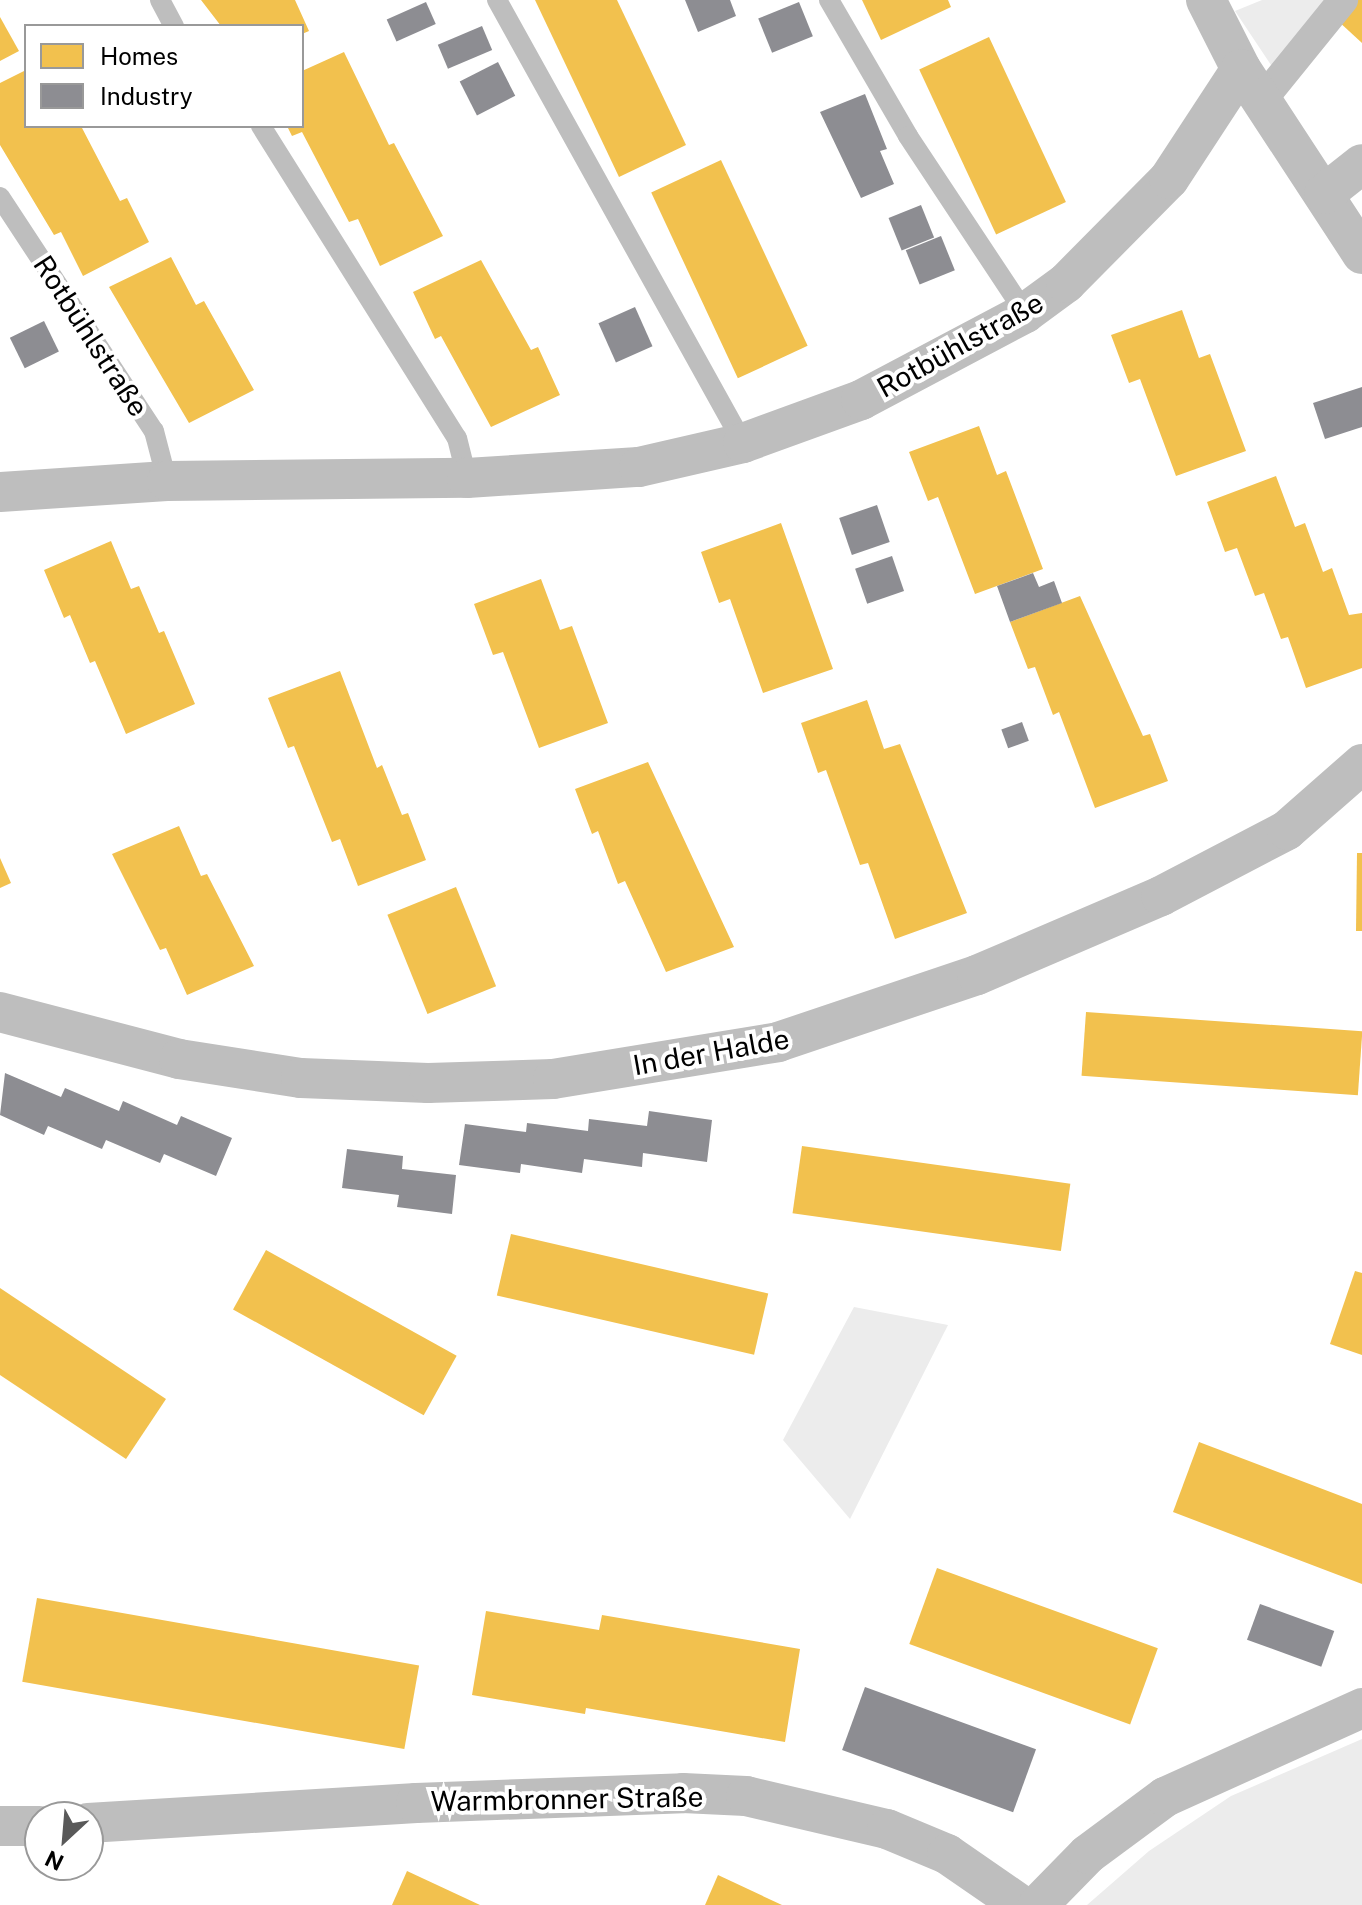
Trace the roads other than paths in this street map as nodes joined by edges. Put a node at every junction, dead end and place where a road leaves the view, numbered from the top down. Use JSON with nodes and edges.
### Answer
{"nodes":[{"id":1,"x":160,"y":0,"type":"edge"},
{"id":2,"x":497,"y":0,"type":"edge"},
{"id":3,"x":829,"y":0,"type":"edge"},
{"id":4,"x":1206,"y":0,"type":"edge"},
{"id":5,"x":1343,"y":0,"type":"edge"},
{"id":6,"x":173,"y":24,"type":"edge"},
{"id":7,"x":1251,"y":85,"type":"junction"},
{"id":8,"x":262,"y":128,"type":"edge"},
{"id":9,"x":1362,"y":164,"type":"edge"},
{"id":10,"x":1324,"y":194,"type":"junction"},
{"id":11,"x":0,"y":197,"type":"edge"},
{"id":12,"x":1362,"y":254,"type":"edge"},
{"id":13,"x":1025,"y":313,"type":"junction"},
{"id":14,"x":743,"y":443,"type":"junction"},
{"id":15,"x":467,"y":478,"type":"junction"},
{"id":16,"x":167,"y":481,"type":"junction"},
{"id":17,"x":0,"y":492,"type":"edge"},
{"id":18,"x":1362,"y":764,"type":"edge"},
{"id":19,"x":0,"y":1012,"type":"edge"},
{"id":20,"x":1362,"y":1708,"type":"edge"},
{"id":21,"x":104,"y":1822,"type":"edge"},
{"id":22,"x":0,"y":1826,"type":"edge"},
{"id":23,"x":24,"y":1826,"type":"edge"},
{"id":24,"x":1021,"y":1905,"type":"edge"},
{"id":25,"x":1038,"y":1905,"type":"edge"}],
"edges":[{"from":1,"to":6,"type":"lane"},
{"from":2,"to":14,"type":"lane"},
{"from":3,"to":13,"type":"lane"},
{"from":4,"to":7,"type":"street"},
{"from":5,"to":7,"type":"street"},
{"from":7,"to":10,"type":"street"},
{"from":7,"to":13,"type":"street","name":"Rotbühlstraße"},
{"from":8,"to":15,"type":"lane"},
{"from":9,"to":10,"type":"street"},
{"from":10,"to":12,"type":"street"},
{"from":11,"to":16,"type":"lane","name":"Rotbühlstraße"},
{"from":13,"to":14,"type":"street","name":"Rotbühlstraße"},
{"from":14,"to":15,"type":"street","name":"Rotbühlstraße"},
{"from":15,"to":16,"type":"street","name":"Rotbühlstraße"},
{"from":16,"to":17,"type":"street","name":"Rotbühlstraße"},
{"from":18,"to":19,"type":"street","name":"In der Halde"},
{"from":20,"to":25,"type":"street"},
{"from":21,"to":24,"type":"street","name":"Warmbronner Straße"},
{"from":22,"to":23,"type":"street"}]}
